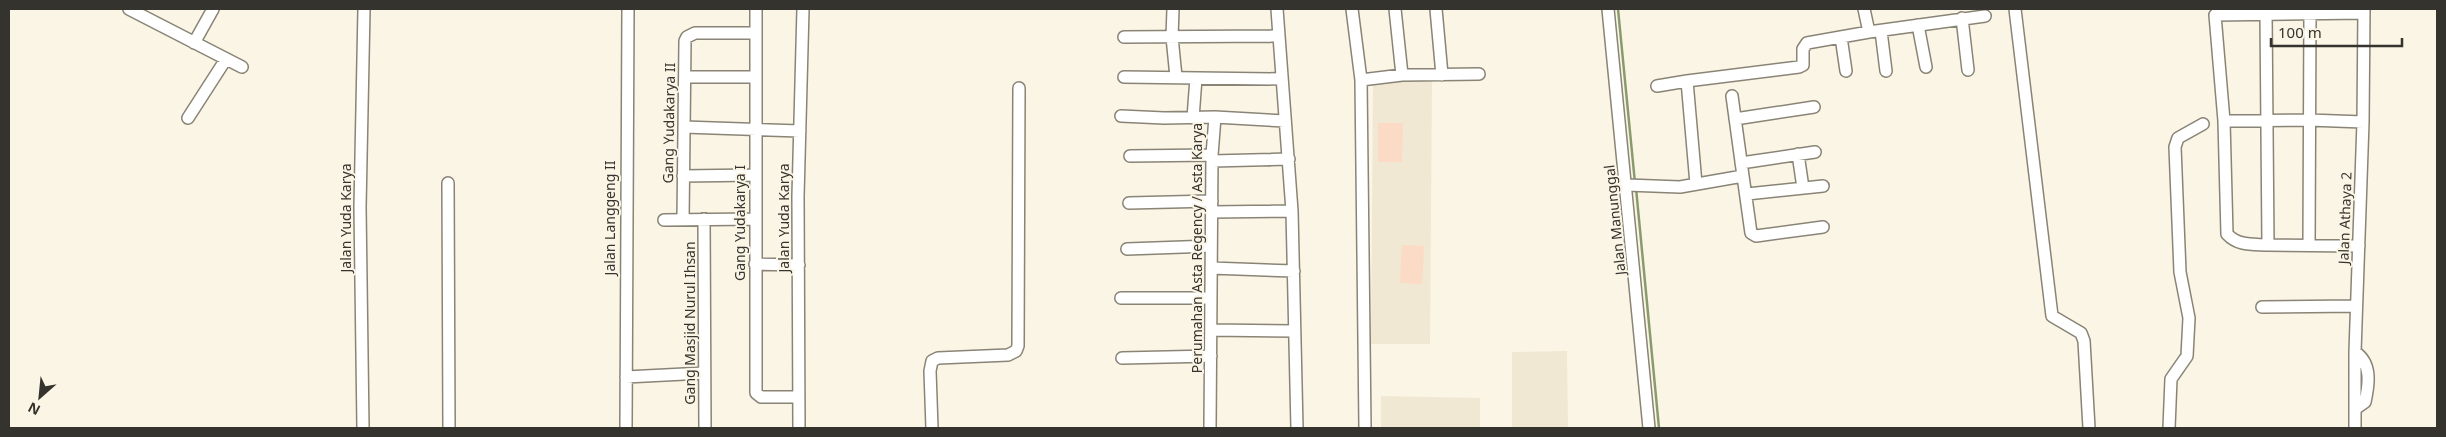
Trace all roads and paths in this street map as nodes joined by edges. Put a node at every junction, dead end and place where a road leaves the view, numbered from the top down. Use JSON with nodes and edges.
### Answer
{"nodes":[{"id":1,"x":129,"y":9,"type":"edge"},
{"id":2,"x":213,"y":9,"type":"edge"},
{"id":3,"x":364,"y":9,"type":"edge"},
{"id":4,"x":628,"y":9,"type":"edge"},
{"id":5,"x":756,"y":9,"type":"edge"},
{"id":6,"x":803,"y":9,"type":"edge"},
{"id":7,"x":1173,"y":9,"type":"edge"},
{"id":8,"x":1277,"y":9,"type":"edge"},
{"id":9,"x":1352,"y":9,"type":"edge"},
{"id":10,"x":1395,"y":9,"type":"edge"},
{"id":11,"x":1436,"y":9,"type":"edge"},
{"id":12,"x":1608,"y":9,"type":"edge"},
{"id":13,"x":1864,"y":9,"type":"edge"},
{"id":14,"x":2014,"y":9,"type":"edge"},
{"id":15,"x":2310,"y":11,"type":"edge"},
{"id":16,"x":2364,"y":11,"type":"edge"},
{"id":17,"x":2215,"y":12,"type":"edge"},
{"id":18,"x":2261,"y":12,"type":"edge"},
{"id":19,"x":1985,"y":16,"type":"dead end"},
{"id":20,"x":1962,"y":18,"type":"junction"},
{"id":21,"x":1918,"y":25,"type":"junction"},
{"id":22,"x":1875,"y":31,"type":"junction"},
{"id":23,"x":756,"y":33,"type":"junction"},
{"id":24,"x":1172,"y":36,"type":"junction"},
{"id":25,"x":1279,"y":36,"type":"junction"},
{"id":26,"x":1124,"y":37,"type":"dead end"},
{"id":27,"x":1841,"y":37,"type":"junction"},
{"id":28,"x":194,"y":43,"type":"junction"},
{"id":29,"x":226,"y":59,"type":"junction"},
{"id":30,"x":242,"y":67,"type":"dead end"},
{"id":31,"x":1926,"y":67,"type":"dead end"},
{"id":32,"x":1968,"y":70,"type":"dead end"},
{"id":33,"x":1846,"y":71,"type":"dead end"},
{"id":34,"x":1886,"y":71,"type":"dead end"},
{"id":35,"x":1479,"y":74,"type":"dead end"},
{"id":36,"x":1402,"y":75,"type":"junction"},
{"id":37,"x":1442,"y":75,"type":"junction"},
{"id":38,"x":756,"y":77,"type":"junction"},
{"id":39,"x":1124,"y":77,"type":"dead end"},
{"id":40,"x":1176,"y":77,"type":"junction"},
{"id":41,"x":685,"y":78,"type":"junction"},
{"id":42,"x":1196,"y":78,"type":"junction"},
{"id":43,"x":1281,"y":79,"type":"junction"},
{"id":44,"x":1361,"y":80,"type":"junction"},
{"id":45,"x":1687,"y":81,"type":"junction"},
{"id":46,"x":1657,"y":86,"type":"dead end"},
{"id":47,"x":1019,"y":88,"type":"dead end"},
{"id":48,"x":1732,"y":96,"type":"dead end"},
{"id":49,"x":1814,"y":107,"type":"dead end"},
{"id":50,"x":1121,"y":116,"type":"dead end"},
{"id":51,"x":1215,"y":117,"type":"junction"},
{"id":52,"x":188,"y":118,"type":"dead end"},
{"id":53,"x":1193,"y":118,"type":"junction"},
{"id":54,"x":1735,"y":119,"type":"junction"},
{"id":55,"x":2309,"y":120,"type":"junction"},
{"id":56,"x":1285,"y":121,"type":"junction"},
{"id":57,"x":2224,"y":121,"type":"junction"},
{"id":58,"x":2266,"y":122,"type":"junction"},
{"id":59,"x":2363,"y":122,"type":"junction"},
{"id":60,"x":2203,"y":124,"type":"dead end"},
{"id":61,"x":684,"y":127,"type":"junction"},
{"id":62,"x":755,"y":129,"type":"junction"},
{"id":63,"x":800,"y":131,"type":"junction"},
{"id":64,"x":1815,"y":152,"type":"dead end"},
{"id":65,"x":1798,"y":154,"type":"junction"},
{"id":66,"x":1130,"y":156,"type":"dead end"},
{"id":67,"x":1212,"y":158,"type":"junction"},
{"id":68,"x":1289,"y":159,"type":"junction"},
{"id":69,"x":1741,"y":163,"type":"junction"},
{"id":70,"x":755,"y":175,"type":"junction"},
{"id":71,"x":683,"y":176,"type":"junction"},
{"id":72,"x":1742,"y":176,"type":"junction"},
{"id":73,"x":448,"y":183,"type":"dead end"},
{"id":74,"x":1696,"y":184,"type":"junction"},
{"id":75,"x":1627,"y":186,"type":"junction"},
{"id":76,"x":1823,"y":186,"type":"dead end"},
{"id":77,"x":1803,"y":188,"type":"junction"},
{"id":78,"x":1746,"y":194,"type":"junction"},
{"id":79,"x":1129,"y":203,"type":"dead end"},
{"id":80,"x":1212,"y":207,"type":"junction"},
{"id":81,"x":1292,"y":211,"type":"junction"},
{"id":82,"x":756,"y":219,"type":"junction"},
{"id":83,"x":664,"y":220,"type":"dead end"},
{"id":84,"x":682,"y":220,"type":"junction"},
{"id":85,"x":704,"y":220,"type":"junction"},
{"id":86,"x":1823,"y":227,"type":"dead end"},
{"id":87,"x":2268,"y":245,"type":"junction"},
{"id":88,"x":2309,"y":245,"type":"junction"},
{"id":89,"x":1211,"y":246,"type":"junction"},
{"id":90,"x":2359,"y":246,"type":"junction"},
{"id":91,"x":1127,"y":249,"type":"dead end"},
{"id":92,"x":755,"y":264,"type":"junction"},
{"id":93,"x":799,"y":265,"type":"junction"},
{"id":94,"x":1211,"y":268,"type":"junction"},
{"id":95,"x":1294,"y":271,"type":"junction"},
{"id":96,"x":1121,"y":298,"type":"dead end"},
{"id":97,"x":1210,"y":298,"type":"junction"},
{"id":98,"x":2356,"y":306,"type":"junction"},
{"id":99,"x":2262,"y":307,"type":"dead end"},
{"id":100,"x":1211,"y":330,"type":"junction"},
{"id":101,"x":1294,"y":330,"type":"junction"},
{"id":102,"x":1211,"y":356,"type":"junction"},
{"id":103,"x":1122,"y":358,"type":"dead end"},
{"id":104,"x":704,"y":374,"type":"junction"},
{"id":105,"x":626,"y":377,"type":"junction"},
{"id":106,"x":799,"y":397,"type":"junction"},
{"id":107,"x":705,"y":427,"type":"edge"},
{"id":108,"x":363,"y":428,"type":"edge"},
{"id":109,"x":449,"y":428,"type":"edge"},
{"id":110,"x":626,"y":428,"type":"edge"},
{"id":111,"x":799,"y":428,"type":"edge"},
{"id":112,"x":932,"y":428,"type":"edge"},
{"id":113,"x":1210,"y":428,"type":"edge"},
{"id":114,"x":1297,"y":428,"type":"edge"},
{"id":115,"x":1365,"y":428,"type":"edge"},
{"id":116,"x":1649,"y":428,"type":"edge"},
{"id":117,"x":2089,"y":428,"type":"edge"},
{"id":118,"x":2169,"y":428,"type":"edge"},
{"id":119,"x":2355,"y":428,"type":"edge"}],
"edges":[{"from":1,"to":28,"type":"street"},
{"from":2,"to":28,"type":"street"},
{"from":3,"to":108,"type":"street","name":"Jalan Yuda Karya"},
{"from":4,"to":105,"type":"street","name":"Jalan Langgeng II"},
{"from":5,"to":23,"type":"street","name":"Gang Yudakarya I"},
{"from":6,"to":63,"type":"street","name":"Jalan Yuda Karya"},
{"from":7,"to":24,"type":"street"},
{"from":8,"to":25,"type":"street"},
{"from":9,"to":44,"type":"street"},
{"from":10,"to":36,"type":"street"},
{"from":11,"to":37,"type":"street"},
{"from":12,"to":75,"type":"street","name":"Jalan Manunggal"},
{"from":13,"to":22,"type":"street"},
{"from":14,"to":117,"type":"street"},
{"from":15,"to":16,"type":"street"},
{"from":15,"to":18,"type":"street"},
{"from":15,"to":55,"type":"street"},
{"from":16,"to":59,"type":"street","name":"Jalan Athaya 2"},
{"from":17,"to":18,"type":"street"},
{"from":17,"to":57,"type":"street"},
{"from":18,"to":58,"type":"street"},
{"from":19,"to":20,"type":"street"},
{"from":20,"to":21,"type":"street"},
{"from":20,"to":32,"type":"street"},
{"from":21,"to":22,"type":"street"},
{"from":21,"to":31,"type":"street"},
{"from":22,"to":27,"type":"street"},
{"from":22,"to":34,"type":"street"},
{"from":23,"to":38,"type":"street","name":"Gang Yudakarya I"},
{"from":23,"to":41,"type":"street","name":"Gang Yudakarya II"},
{"from":24,"to":25,"type":"street"},
{"from":24,"to":26,"type":"street"},
{"from":24,"to":40,"type":"street"},
{"from":25,"to":43,"type":"street"},
{"from":27,"to":33,"type":"street"},
{"from":27,"to":45,"type":"street"},
{"from":28,"to":29,"type":"street"},
{"from":29,"to":30,"type":"street"},
{"from":29,"to":52,"type":"street"},
{"from":35,"to":37,"type":"street"},
{"from":36,"to":37,"type":"street"},
{"from":36,"to":44,"type":"street"},
{"from":38,"to":41,"type":"street"},
{"from":38,"to":62,"type":"street","name":"Gang Yudakarya I"},
{"from":39,"to":40,"type":"street"},
{"from":40,"to":42,"type":"street"},
{"from":41,"to":61,"type":"street","name":"Gang Yudakarya II"},
{"from":42,"to":43,"type":"street"},
{"from":42,"to":53,"type":"street"},
{"from":43,"to":56,"type":"street"},
{"from":44,"to":115,"type":"street"},
{"from":45,"to":46,"type":"street"},
{"from":45,"to":74,"type":"street"},
{"from":47,"to":112,"type":"street"},
{"from":48,"to":54,"type":"street"},
{"from":49,"to":54,"type":"street"},
{"from":50,"to":53,"type":"street","name":"Perumahan Asta Regency / Asta Karya"},
{"from":51,"to":53,"type":"street","name":"Perumahan Asta Regency / Asta Karya"},
{"from":51,"to":56,"type":"street"},
{"from":51,"to":67,"type":"street","name":"Perumahan Asta Regency / Asta Karya"},
{"from":54,"to":69,"type":"street"},
{"from":55,"to":58,"type":"street"},
{"from":55,"to":59,"type":"street"},
{"from":55,"to":88,"type":"street"},
{"from":56,"to":68,"type":"street"},
{"from":57,"to":58,"type":"street"},
{"from":57,"to":87,"type":"street"},
{"from":58,"to":87,"type":"street"},
{"from":59,"to":90,"type":"street","name":"Jalan Athaya 2"},
{"from":60,"to":118,"type":"street"},
{"from":61,"to":62,"type":"street"},
{"from":61,"to":71,"type":"street","name":"Gang Yudakarya II"},
{"from":62,"to":63,"type":"street"},
{"from":62,"to":70,"type":"street","name":"Gang Yudakarya I"},
{"from":63,"to":93,"type":"street","name":"Jalan Yuda Karya"},
{"from":64,"to":65,"type":"street"},
{"from":65,"to":69,"type":"street"},
{"from":65,"to":77,"type":"street"},
{"from":66,"to":67,"type":"street"},
{"from":67,"to":68,"type":"street"},
{"from":67,"to":80,"type":"street","name":"Perumahan Asta Regency / Asta Karya"},
{"from":68,"to":81,"type":"street"},
{"from":69,"to":72,"type":"street"},
{"from":70,"to":71,"type":"street"},
{"from":70,"to":82,"type":"street","name":"Gang Yudakarya I"},
{"from":71,"to":84,"type":"street","name":"Gang Yudakarya II"},
{"from":72,"to":74,"type":"street"},
{"from":72,"to":78,"type":"street"},
{"from":73,"to":109,"type":"street"},
{"from":74,"to":75,"type":"street"},
{"from":75,"to":116,"type":"street","name":"Jalan Manunggal"},
{"from":76,"to":77,"type":"street"},
{"from":77,"to":78,"type":"street"},
{"from":78,"to":86,"type":"street"},
{"from":79,"to":80,"type":"street"},
{"from":80,"to":81,"type":"street"},
{"from":80,"to":89,"type":"street","name":"Perumahan Asta Regency / Asta Karya"},
{"from":81,"to":95,"type":"street"},
{"from":82,"to":85,"type":"street"},
{"from":82,"to":92,"type":"street","name":"Gang Yudakarya I"},
{"from":83,"to":84,"type":"street"},
{"from":84,"to":85,"type":"street"},
{"from":85,"to":104,"type":"street","name":"Gang Masjid Nurul Ihsan"},
{"from":87,"to":88,"type":"street"},
{"from":88,"to":90,"type":"street"},
{"from":89,"to":91,"type":"street"},
{"from":89,"to":94,"type":"street","name":"Perumahan Asta Regency / Asta Karya"},
{"from":90,"to":98,"type":"street","name":"Jalan Athaya 2"},
{"from":92,"to":93,"type":"street"},
{"from":92,"to":106,"type":"street","name":"Gang Yudakarya I"},
{"from":93,"to":106,"type":"street","name":"Jalan Yuda Karya"},
{"from":94,"to":95,"type":"street"},
{"from":94,"to":97,"type":"street","name":"Perumahan Asta Regency / Asta Karya"},
{"from":95,"to":101,"type":"street"},
{"from":96,"to":97,"type":"street"},
{"from":97,"to":100,"type":"street","name":"Perumahan Asta Regency / Asta Karya"},
{"from":98,"to":99,"type":"street"},
{"from":98,"to":119,"type":"street","name":"Jalan Athaya 2"},
{"from":100,"to":101,"type":"street"},
{"from":100,"to":102,"type":"street","name":"Perumahan Asta Regency / Asta Karya"},
{"from":101,"to":114,"type":"street"},
{"from":102,"to":103,"type":"street"},
{"from":102,"to":113,"type":"street","name":"Perumahan Asta Regency / Asta Karya"},
{"from":104,"to":105,"type":"street"},
{"from":104,"to":107,"type":"street","name":"Gang Masjid Nurul Ihsan"},
{"from":105,"to":110,"type":"street","name":"Jalan Langgeng II"},
{"from":106,"to":111,"type":"street","name":"Jalan Yuda Karya"}]}
